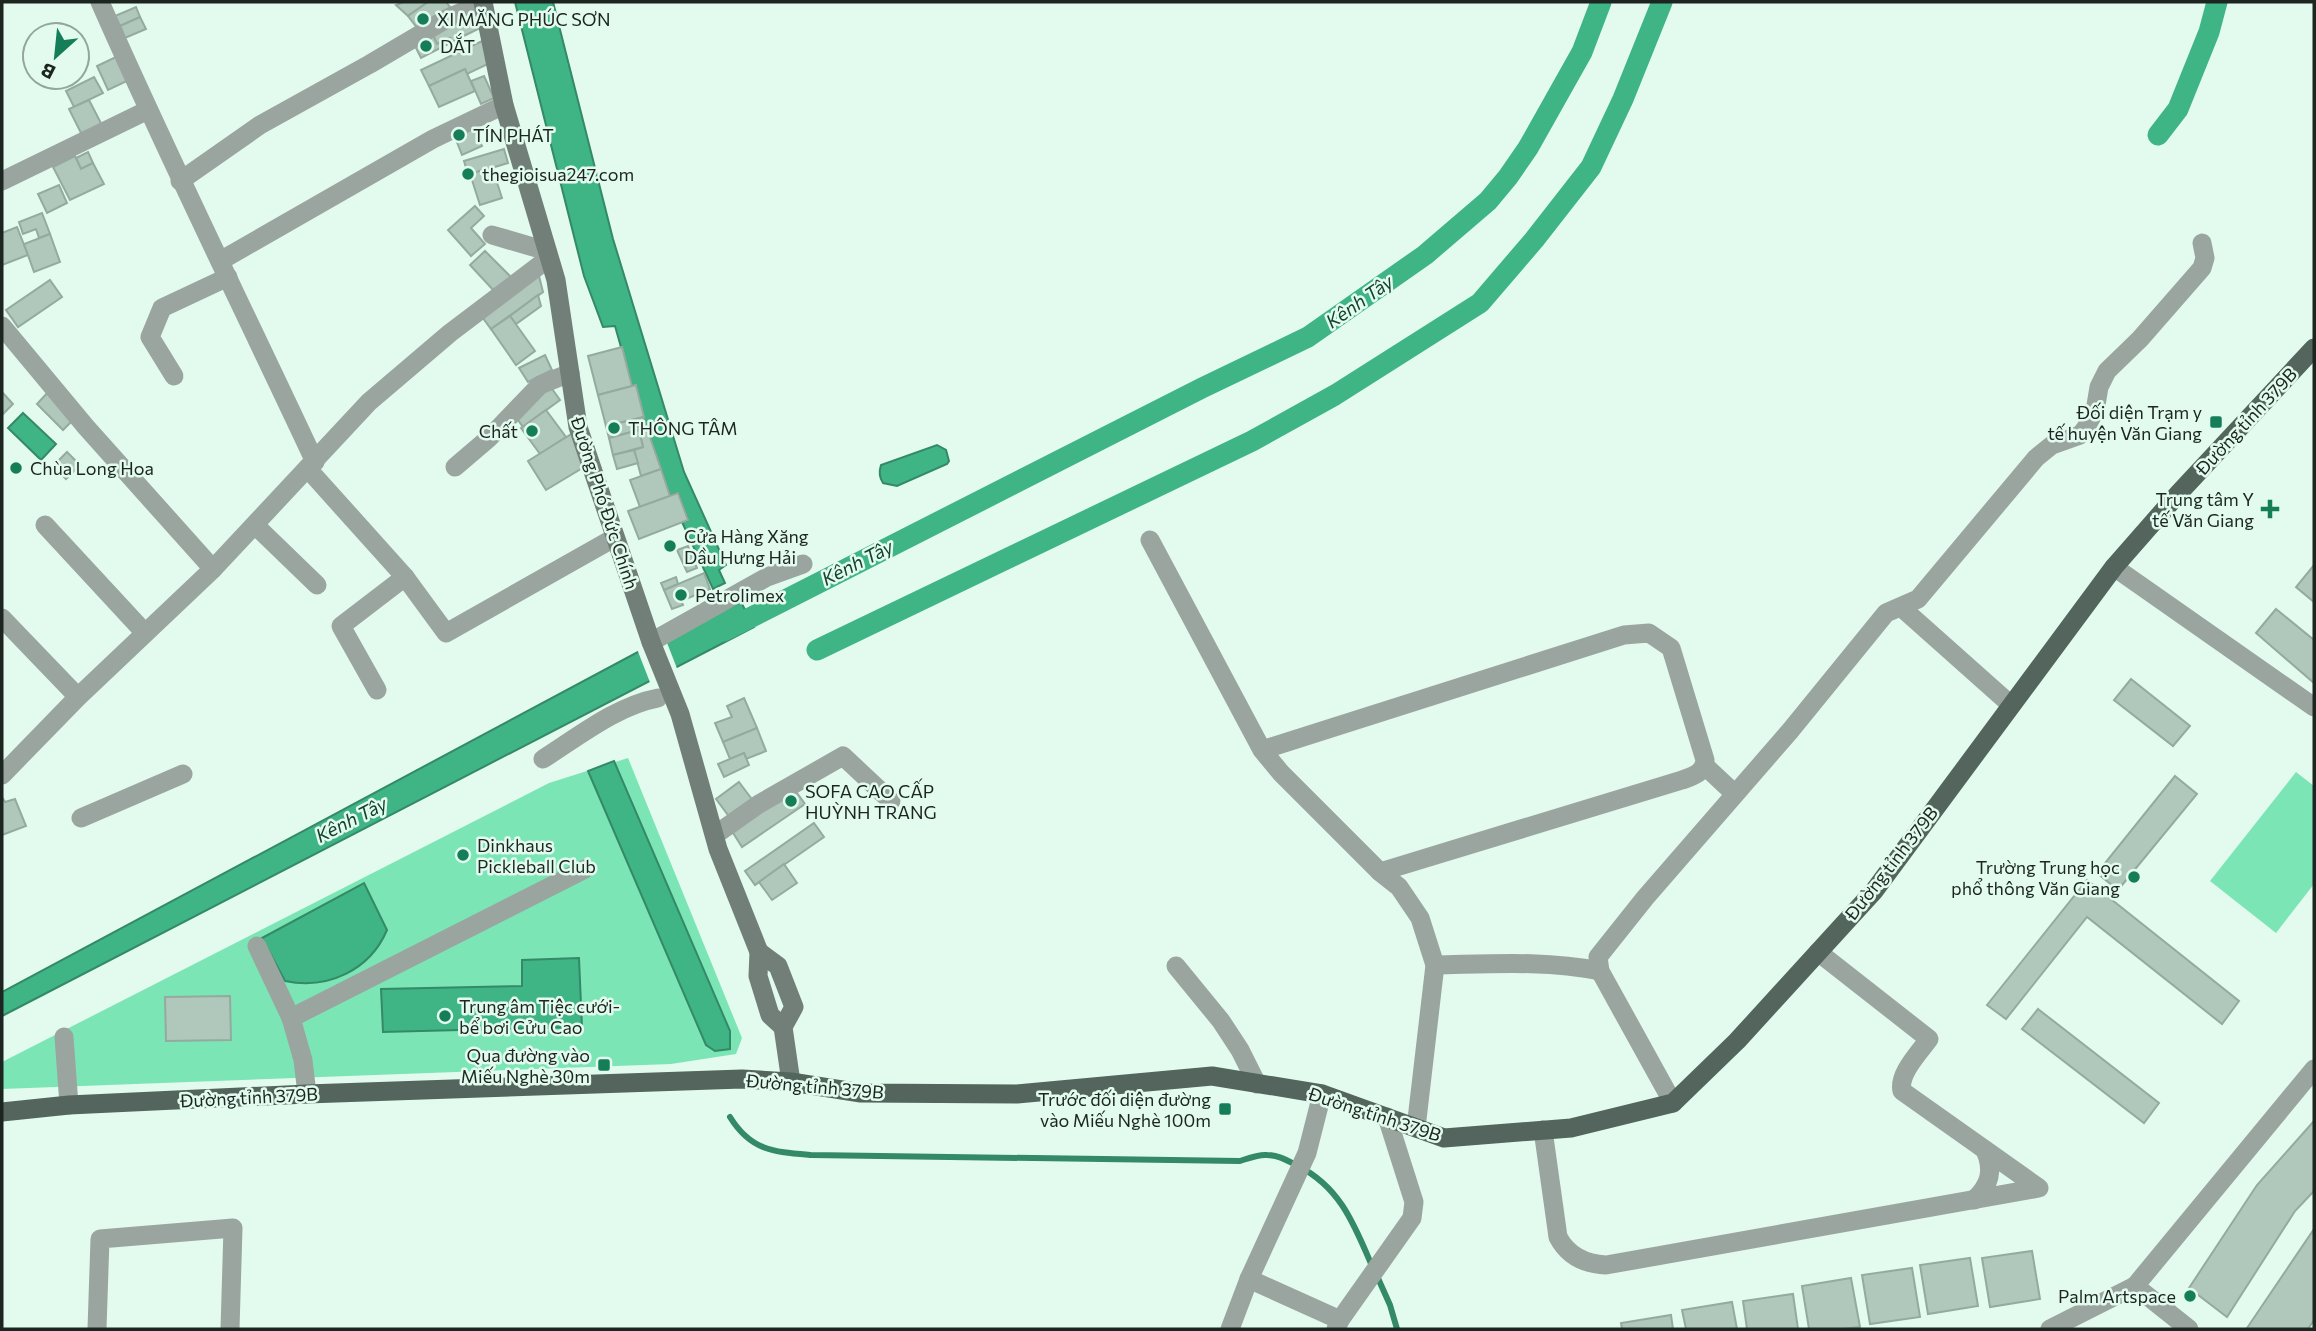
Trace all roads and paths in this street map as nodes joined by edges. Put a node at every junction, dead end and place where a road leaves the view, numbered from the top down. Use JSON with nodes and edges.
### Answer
{"nodes":[{"id":1,"x":100,"y":2,"type":"edge"},
{"id":2,"x":483,"y":2,"type":"edge"},
{"id":3,"x":503,"y":105,"type":"junction"},
{"id":4,"x":148,"y":110,"type":"junction"},
{"id":5,"x":2,"y":181,"type":"edge"},
{"id":6,"x":180,"y":181,"type":"junction"},
{"id":7,"x":492,"y":235,"type":"dead end"},
{"id":8,"x":2202,"y":243,"type":"dead end"},
{"id":9,"x":548,"y":255,"type":"junction"},
{"id":10,"x":224,"y":269,"type":"junction"},
{"id":11,"x":5,"y":339,"type":"edge"},
{"id":12,"x":2314,"y":348,"type":"edge"},
{"id":13,"x":570,"y":373,"type":"junction"},
{"id":14,"x":174,"y":376,"type":"dead end"},
{"id":15,"x":311,"y":465,"type":"junction"},
{"id":16,"x":455,"y":467,"type":"dead end"},
{"id":17,"x":45,"y":525,"type":"dead end"},
{"id":18,"x":255,"y":525,"type":"junction"},
{"id":19,"x":614,"y":538,"type":"junction"},
{"id":20,"x":1150,"y":540,"type":"dead end"},
{"id":21,"x":803,"y":564,"type":"dead end"},
{"id":22,"x":2114,"y":567,"type":"junction"},
{"id":23,"x":213,"y":569,"type":"junction"},
{"id":24,"x":405,"y":578,"type":"junction"},
{"id":25,"x":317,"y":586,"type":"dead end"},
{"id":26,"x":1902,"y":608,"type":"junction"},
{"id":27,"x":2,"y":618,"type":"edge"},
{"id":28,"x":145,"y":633,"type":"junction"},
{"id":29,"x":650,"y":638,"type":"junction"},
{"id":30,"x":377,"y":690,"type":"dead end"},
{"id":31,"x":664,"y":695,"type":"junction"},
{"id":32,"x":78,"y":697,"type":"junction"},
{"id":33,"x":2011,"y":705,"type":"junction"},
{"id":34,"x":2314,"y":707,"type":"edge"},
{"id":35,"x":1262,"y":750,"type":"junction"},
{"id":36,"x":542,"y":759,"type":"dead end"},
{"id":37,"x":1704,"y":766,"type":"junction"},
{"id":38,"x":4,"y":768,"type":"edge"},
{"id":39,"x":183,"y":774,"type":"dead end"},
{"id":40,"x":1735,"y":794,"type":"junction"},
{"id":41,"x":891,"y":802,"type":"dead end"},
{"id":42,"x":80,"y":818,"type":"dead end"},
{"id":43,"x":715,"y":835,"type":"junction"},
{"id":44,"x":585,"y":869,"type":"dead end"},
{"id":45,"x":1380,"y":872,"type":"junction"},
{"id":46,"x":257,"y":946,"type":"dead end"},
{"id":47,"x":1818,"y":952,"type":"junction"},
{"id":48,"x":1435,"y":965,"type":"junction"},
{"id":49,"x":1176,"y":966,"type":"dead end"},
{"id":50,"x":1600,"y":971,"type":"junction"},
{"id":51,"x":291,"y":1018,"type":"junction"},
{"id":52,"x":64,"y":1037,"type":"dead end"},
{"id":53,"x":2314,"y":1069,"type":"edge"},
{"id":54,"x":791,"y":1082,"type":"junction"},
{"id":55,"x":1257,"y":1083,"type":"junction"},
{"id":56,"x":307,"y":1094,"type":"junction"},
{"id":57,"x":1322,"y":1094,"type":"junction"},
{"id":58,"x":1674,"y":1103,"type":"junction"},
{"id":59,"x":69,"y":1105,"type":"junction"},
{"id":60,"x":2,"y":1112,"type":"edge"},
{"id":61,"x":1387,"y":1118,"type":"junction"},
{"id":62,"x":1416,"y":1128,"type":"junction"},
{"id":63,"x":1543,"y":1130,"type":"junction"},
{"id":64,"x":1985,"y":1150,"type":"junction"},
{"id":65,"x":1974,"y":1200,"type":"junction"},
{"id":66,"x":1249,"y":1279,"type":"junction"},
{"id":67,"x":2135,"y":1286,"type":"junction"},
{"id":68,"x":1341,"y":1319,"type":"edge"},
{"id":69,"x":97,"y":1329,"type":"edge"},
{"id":70,"x":230,"y":1329,"type":"edge"},
{"id":71,"x":1230,"y":1329,"type":"edge"},
{"id":72,"x":2050,"y":1329,"type":"edge"},
{"id":73,"x":2189,"y":1329,"type":"edge"}],
"edges":[{"from":1,"to":4,"type":"street"},
{"from":2,"to":3,"type":"main road","name":"Đường Phó Đức Chính"},
{"from":2,"to":6,"type":"street"},
{"from":3,"to":9,"type":"main road","name":"Đường Phó Đức Chính"},
{"from":3,"to":10,"type":"street"},
{"from":4,"to":5,"type":"street"},
{"from":4,"to":6,"type":"street"},
{"from":6,"to":10,"type":"street"},
{"from":7,"to":9,"type":"street"},
{"from":8,"to":26,"type":"street"},
{"from":9,"to":13,"type":"main road","name":"Đường Phó Đức Chính"},
{"from":9,"to":15,"type":"street"},
{"from":10,"to":14,"type":"street"},
{"from":10,"to":15,"type":"street"},
{"from":11,"to":23,"type":"street"},
{"from":12,"to":22,"type":"main road","name":"Đường tỉnh 379B"},
{"from":13,"to":16,"type":"street"},
{"from":13,"to":19,"type":"main road","name":"Đường Phó Đức Chính"},
{"from":15,"to":18,"type":"street"},
{"from":15,"to":24,"type":"street"},
{"from":17,"to":28,"type":"street"},
{"from":18,"to":23,"type":"street"},
{"from":18,"to":25,"type":"street"},
{"from":19,"to":24,"type":"street"},
{"from":19,"to":29,"type":"main road","name":"Đường Phó Đức Chính"},
{"from":20,"to":35,"type":"street"},
{"from":21,"to":29,"type":"street"},
{"from":22,"to":33,"type":"main road","name":"Đường tỉnh 379B"},
{"from":22,"to":34,"type":"street"},
{"from":23,"to":28,"type":"street"},
{"from":24,"to":30,"type":"street"},
{"from":26,"to":33,"type":"street"},
{"from":26,"to":40,"type":"street"},
{"from":27,"to":32,"type":"street"},
{"from":28,"to":32,"type":"street"},
{"from":29,"to":31,"type":"main road","name":"Đường Phó Đức Chính"},
{"from":31,"to":36,"type":"street"},
{"from":31,"to":43,"type":"main road","name":"Đường Phó Đức Chính"},
{"from":32,"to":38,"type":"street"},
{"from":33,"to":47,"type":"main road","name":"Đường tỉnh 379B"},
{"from":35,"to":37,"type":"street"},
{"from":35,"to":45,"type":"street"},
{"from":37,"to":40,"type":"street"},
{"from":37,"to":45,"type":"street"},
{"from":39,"to":42,"type":"street"},
{"from":40,"to":50,"type":"street"},
{"from":41,"to":43,"type":"street"},
{"from":43,"to":54,"type":"main road","name":"Đường Phó Đức Chính"},
{"from":44,"to":51,"type":"street"},
{"from":45,"to":48,"type":"street"},
{"from":46,"to":51,"type":"street"},
{"from":47,"to":58,"type":"main road","name":"Đường tỉnh 379B"},
{"from":47,"to":64,"type":"street"},
{"from":48,"to":50,"type":"street"},
{"from":48,"to":62,"type":"street"},
{"from":49,"to":55,"type":"street"},
{"from":50,"to":58,"type":"street"},
{"from":51,"to":56,"type":"street"},
{"from":52,"to":59,"type":"street"},
{"from":53,"to":67,"type":"street"},
{"from":54,"to":55,"type":"main road","name":"Đường tỉnh 379B"},
{"from":54,"to":56,"type":"main road","name":"Đường tỉnh 379B"},
{"from":55,"to":57,"type":"main road","name":"Đường tỉnh 379B"},
{"from":56,"to":59,"type":"main road","name":"Đường tỉnh 379B"},
{"from":57,"to":61,"type":"main road","name":"Đường tỉnh 379B"},
{"from":57,"to":66,"type":"street"},
{"from":58,"to":63,"type":"main road","name":"Đường tỉnh 379B"},
{"from":59,"to":60,"type":"main road","name":"Đường tỉnh 379B"},
{"from":61,"to":62,"type":"main road","name":"Đường tỉnh 379B"},
{"from":61,"to":68,"type":"street"},
{"from":62,"to":63,"type":"main road","name":"Đường tỉnh 379B"},
{"from":63,"to":65,"type":"street"},
{"from":64,"to":65,"type":"street"},
{"from":64,"to":65,"type":"street"},
{"from":66,"to":68,"type":"street"},
{"from":66,"to":71,"type":"street"},
{"from":67,"to":72,"type":"street"},
{"from":67,"to":73,"type":"street"},
{"from":69,"to":70,"type":"street"}]}
